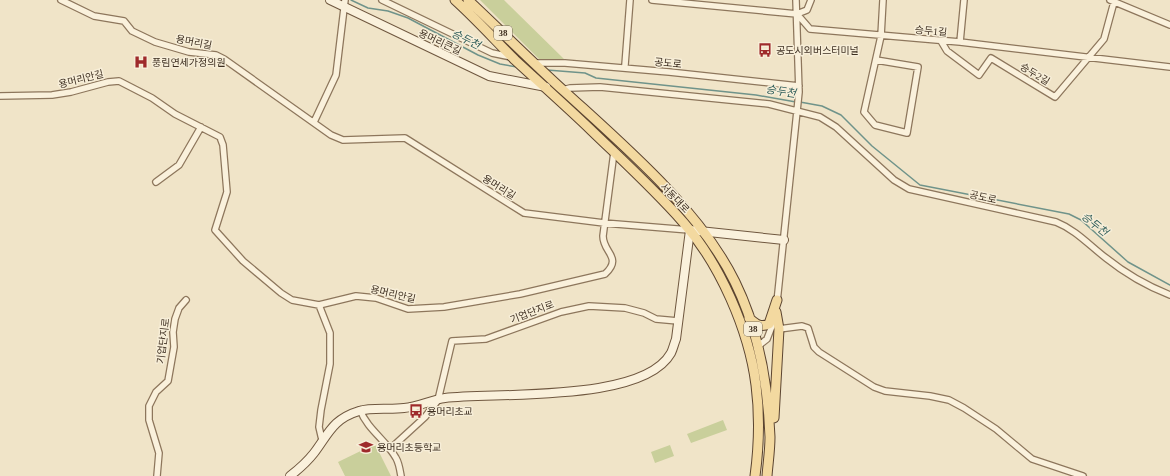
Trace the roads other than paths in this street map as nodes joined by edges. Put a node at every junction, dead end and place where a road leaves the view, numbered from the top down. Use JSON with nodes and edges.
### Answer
{"nodes":[{"id":1,"x":61,"y":0,"type":"edge"},
{"id":2,"x":330,"y":0,"type":"edge"},
{"id":3,"x":382,"y":0,"type":"edge"},
{"id":4,"x":455,"y":0,"type":"edge"},
{"id":5,"x":468,"y":0,"type":"edge"},
{"id":6,"x":630,"y":0,"type":"edge"},
{"id":7,"x":652,"y":0,"type":"edge"},
{"id":8,"x":796,"y":0,"type":"edge"},
{"id":9,"x":811,"y":0,"type":"edge"},
{"id":10,"x":883,"y":0,"type":"edge"},
{"id":11,"x":964,"y":0,"type":"edge"},
{"id":12,"x":1112,"y":1,"type":"edge"},
{"id":13,"x":344,"y":2,"type":"edge"},
{"id":14,"x":797,"y":14,"type":"junction"},
{"id":15,"x":1170,"y":25,"type":"edge"},
{"id":16,"x":881,"y":36,"type":"junction"},
{"id":17,"x":941,"y":41,"type":"junction"},
{"id":18,"x":960,"y":42,"type":"junction"},
{"id":19,"x":1089,"y":57,"type":"junction"},
{"id":20,"x":514,"y":59,"type":"junction"},
{"id":21,"x":876,"y":60,"type":"junction"},
{"id":22,"x":536,"y":64,"type":"junction"},
{"id":23,"x":625,"y":65,"type":"dead end"},
{"id":24,"x":1170,"y":67,"type":"edge"},
{"id":25,"x":544,"y":85,"type":"junction"},
{"id":26,"x":561,"y":88,"type":"junction"},
{"id":27,"x":799,"y":89,"type":"junction"},
{"id":28,"x":0,"y":96,"type":"edge"},
{"id":29,"x":798,"y":109,"type":"junction"},
{"id":30,"x":314,"y":122,"type":"junction"},
{"id":31,"x":201,"y":127,"type":"junction"},
{"id":32,"x":614,"y":152,"type":"junction"},
{"id":33,"x":156,"y":182,"type":"dead end"},
{"id":34,"x":604,"y":223,"type":"junction"},
{"id":35,"x":690,"y":230,"type":"junction"},
{"id":36,"x":702,"y":230,"type":"junction"},
{"id":37,"x":784,"y":240,"type":"junction"},
{"id":38,"x":1170,"y":295,"type":"edge"},
{"id":39,"x":186,"y":300,"type":"dead end"},
{"id":40,"x":777,"y":300,"type":"junction"},
{"id":41,"x":319,"y":306,"type":"junction"},
{"id":42,"x":776,"y":312,"type":"junction"},
{"id":43,"x":749,"y":318,"type":"junction"},
{"id":44,"x":678,"y":321,"type":"junction"},
{"id":45,"x":779,"y":329,"type":"junction"},
{"id":46,"x":753,"y":349,"type":"junction"},
{"id":47,"x":438,"y":400,"type":"junction"},
{"id":48,"x":360,"y":410,"type":"junction"},
{"id":49,"x":770,"y":439,"type":"junction"},
{"id":50,"x":322,"y":440,"type":"junction"},
{"id":51,"x":390,"y":450,"type":"junction"},
{"id":52,"x":157,"y":476,"type":"edge"},
{"id":53,"x":290,"y":476,"type":"edge"},
{"id":54,"x":401,"y":476,"type":"edge"},
{"id":55,"x":755,"y":476,"type":"edge"},
{"id":56,"x":767,"y":476,"type":"edge"},
{"id":57,"x":1083,"y":476,"type":"edge"}],
"edges":[{"from":1,"to":30,"type":"street","name":"용머리길"},
{"from":2,"to":13,"type":"street","name":"용머리큰길"},
{"from":3,"to":20,"type":"street"},
{"from":4,"to":20,"type":"main road","name":"서동대로","number":"38"},
{"from":5,"to":22,"type":"main road","name":"서동대로","number":"38"},
{"from":6,"to":23,"type":"street"},
{"from":7,"to":14,"type":"street"},
{"from":8,"to":14,"type":"street"},
{"from":9,"to":14,"type":"street"},
{"from":10,"to":16,"type":"street"},
{"from":11,"to":18,"type":"street","name":"승두1길"},
{"from":12,"to":15,"type":"street"},
{"from":12,"to":19,"type":"street","name":"승두2길"},
{"from":13,"to":25,"type":"street","name":"용머리큰길"},
{"from":13,"to":30,"type":"street"},
{"from":14,"to":16,"type":"street","name":"승두1길"},
{"from":14,"to":27,"type":"street"},
{"from":16,"to":17,"type":"street","name":"승두1길"},
{"from":16,"to":21,"type":"street"},
{"from":17,"to":18,"type":"street","name":"승두1길"},
{"from":17,"to":19,"type":"street","name":"승두2길"},
{"from":18,"to":19,"type":"street"},
{"from":19,"to":24,"type":"street"},
{"from":20,"to":25,"type":"main road","name":"서동대로","number":"38"},
{"from":21,"to":21,"type":"street"},
{"from":22,"to":26,"type":"main road","name":"서동대로","number":"38"},
{"from":22,"to":27,"type":"street","name":"공도로"},
{"from":25,"to":32,"type":"main road","name":"서동대로","number":"38"},
{"from":26,"to":29,"type":"street","name":"공도로"},
{"from":26,"to":36,"type":"main road","name":"서동대로","number":"38"},
{"from":27,"to":29,"type":"street"},
{"from":28,"to":31,"type":"street","name":"용머리안길"},
{"from":29,"to":37,"type":"street"},
{"from":29,"to":38,"type":"street","name":"공도로"},
{"from":30,"to":34,"type":"street","name":"용머리길"},
{"from":31,"to":33,"type":"street"},
{"from":31,"to":41,"type":"street","name":"용머리안길"},
{"from":32,"to":34,"type":"street","name":"용머리안길"},
{"from":32,"to":35,"type":"main road","name":"서동대로","number":"38"},
{"from":34,"to":35,"type":"street","name":"용머리길"},
{"from":34,"to":41,"type":"street","name":"용머리안길"},
{"from":35,"to":36,"type":"street"},
{"from":35,"to":44,"type":"street"},
{"from":35,"to":46,"type":"main road","name":"서동대로","number":"38"},
{"from":36,"to":37,"type":"street"},
{"from":36,"to":43,"type":"main road","name":"서동대로","number":"38"},
{"from":37,"to":40,"type":"street"},
{"from":39,"to":52,"type":"street","name":"기업단지로"},
{"from":40,"to":42,"type":"street"},
{"from":40,"to":43,"type":"main road"},
{"from":41,"to":50,"type":"street"},
{"from":42,"to":45,"type":"main road"},
{"from":42,"to":46,"type":"street"},
{"from":43,"to":46,"type":"main road","name":"서동대로","number":"38"},
{"from":44,"to":47,"type":"street"},
{"from":44,"to":47,"type":"street","name":"기업단지로"},
{"from":45,"to":49,"type":"main road"},
{"from":45,"to":57,"type":"street"},
{"from":46,"to":49,"type":"main road","name":"서동대로","number":"38"},
{"from":46,"to":55,"type":"main road","name":"서동대로","number":"38"},
{"from":47,"to":48,"type":"street"},
{"from":47,"to":51,"type":"street"},
{"from":48,"to":50,"type":"street"},
{"from":48,"to":51,"type":"street"},
{"from":49,"to":56,"type":"main road","name":"서동대로","number":"38"},
{"from":50,"to":53,"type":"street"},
{"from":51,"to":54,"type":"street"}]}
